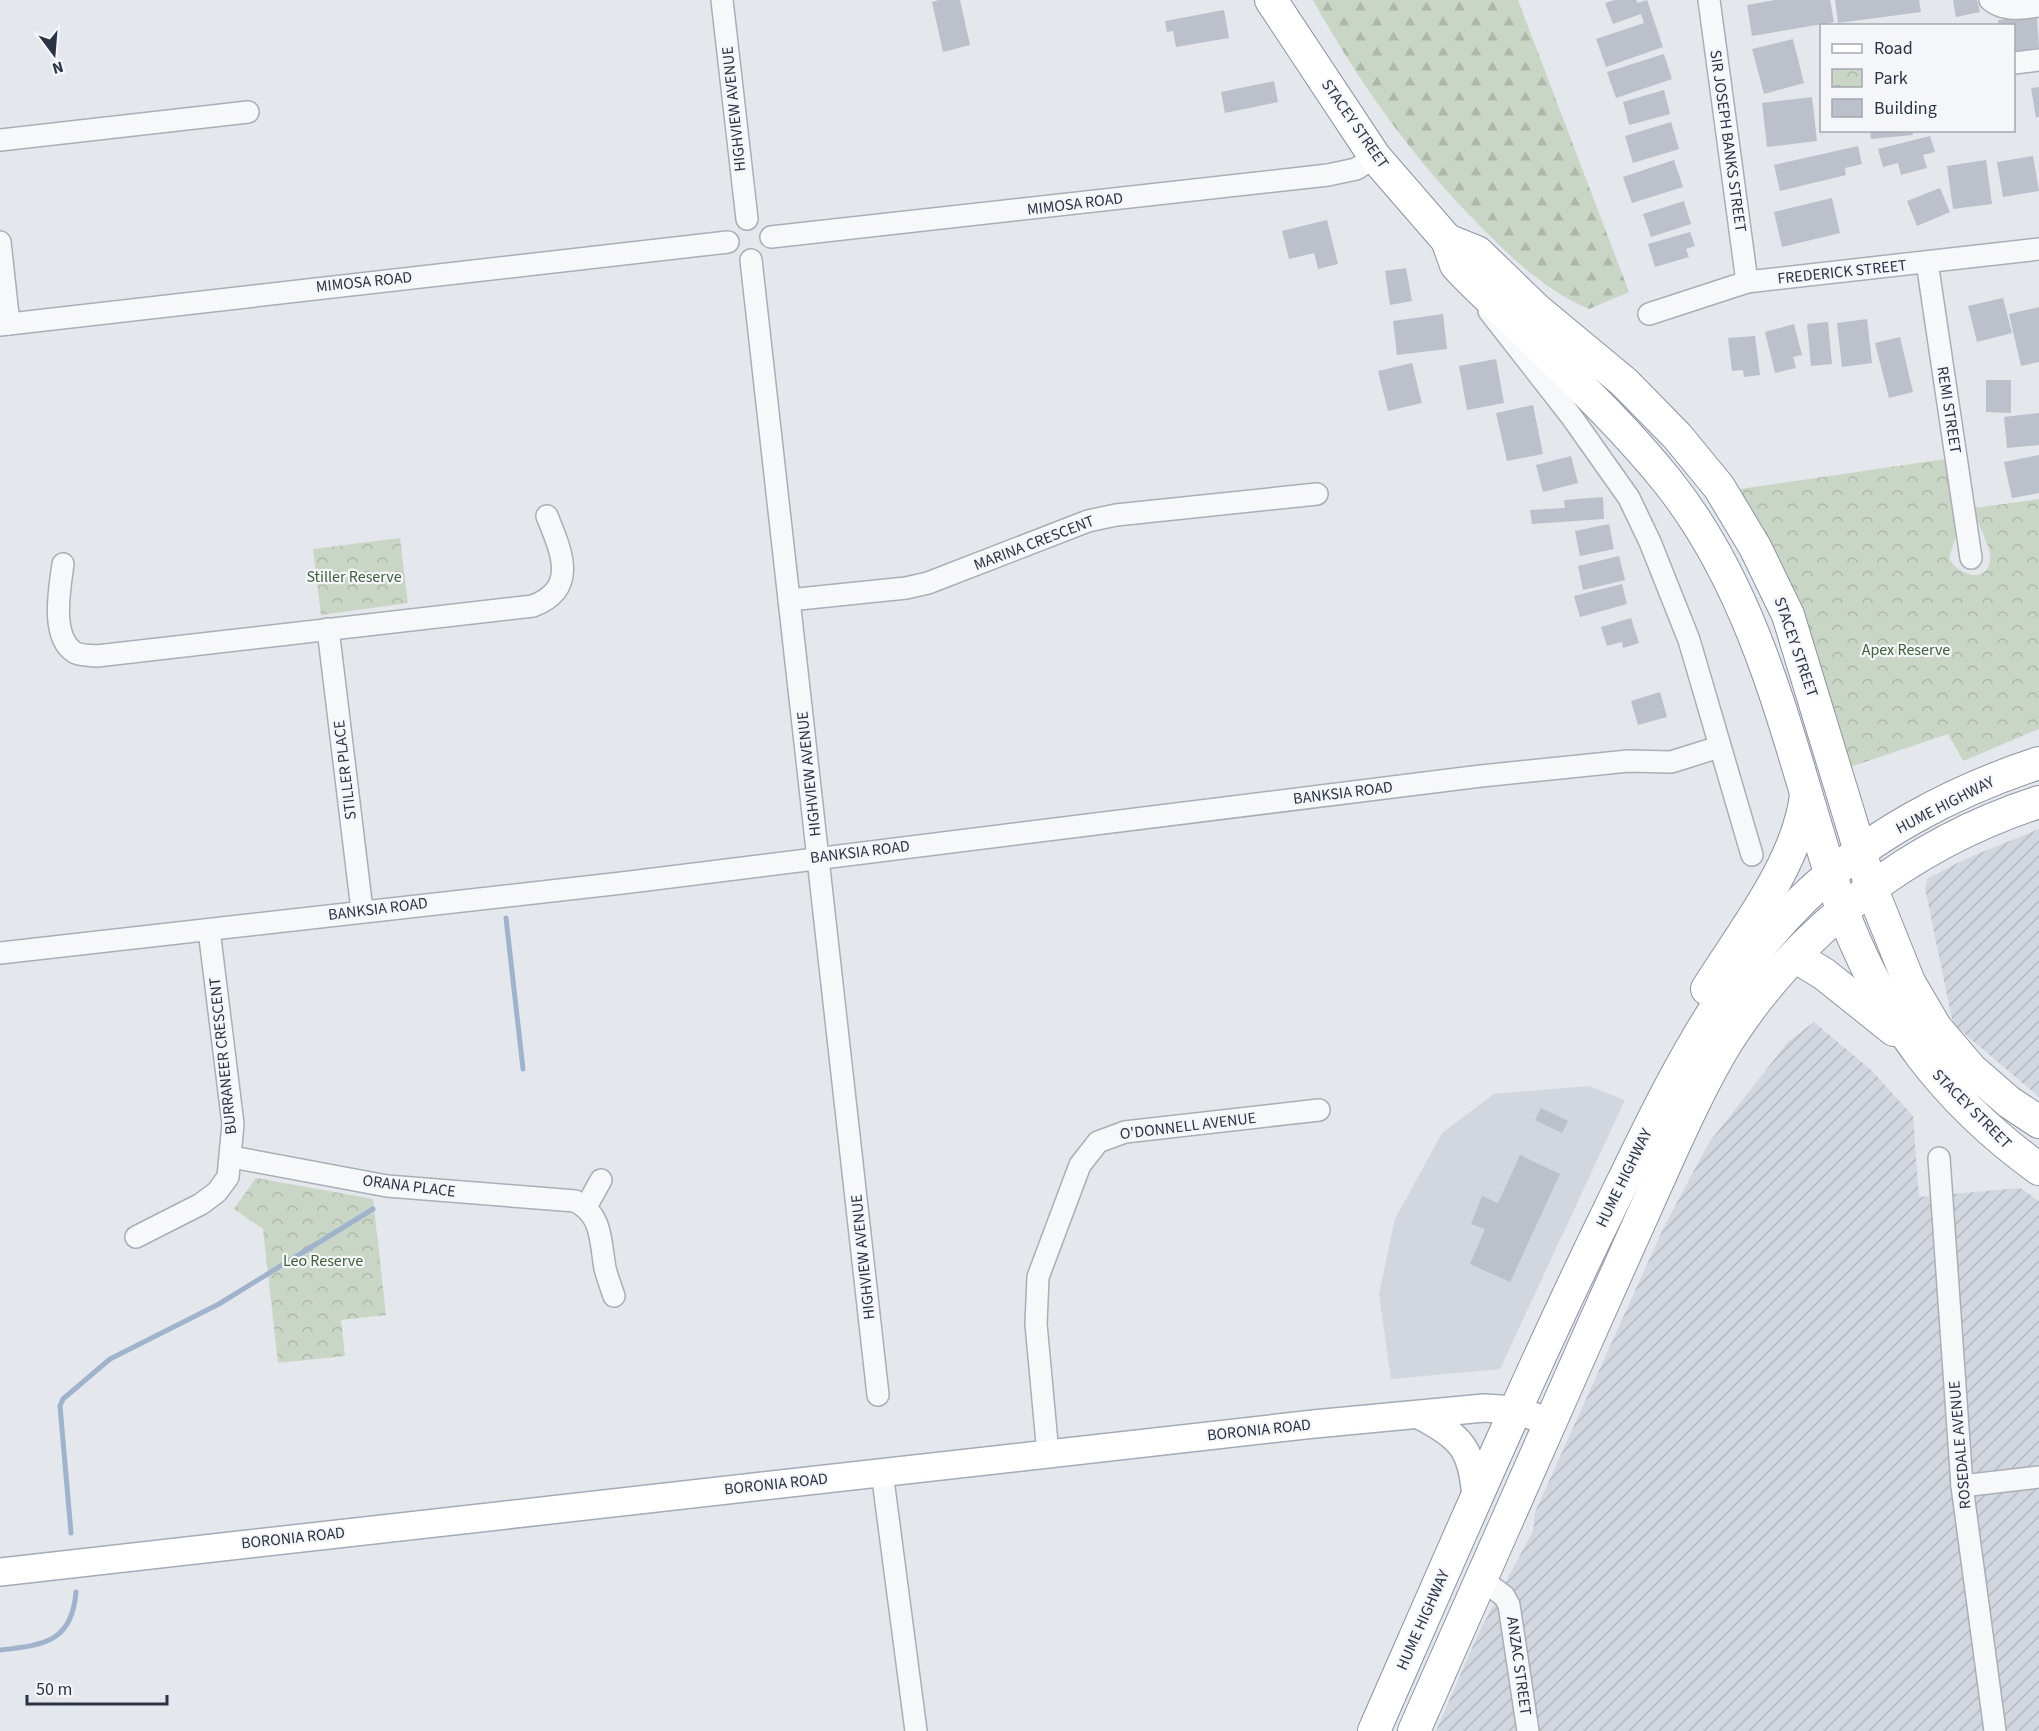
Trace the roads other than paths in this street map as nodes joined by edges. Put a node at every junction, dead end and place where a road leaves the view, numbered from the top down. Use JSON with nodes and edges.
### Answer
{"nodes":[{"id":1,"x":722,"y":0,"type":"edge"},
{"id":2,"x":1271,"y":0,"type":"edge"},
{"id":3,"x":1709,"y":0,"type":"edge"},
{"id":4,"x":1990,"y":0,"type":"edge"},
{"id":5,"x":2039,"y":6,"type":"edge"},
{"id":6,"x":2039,"y":60,"type":"edge"},
{"id":7,"x":2015,"y":63,"type":"edge"},
{"id":8,"x":248,"y":112,"type":"dead end"},
{"id":9,"x":0,"y":141,"type":"edge"},
{"id":10,"x":1375,"y":157,"type":"junction"},
{"id":11,"x":747,"y":219,"type":"junction"},
{"id":12,"x":771,"y":237,"type":"junction"},
{"id":13,"x":1447,"y":240,"type":"junction"},
{"id":14,"x":0,"y":242,"type":"edge"},
{"id":15,"x":728,"y":242,"type":"junction"},
{"id":16,"x":2039,"y":249,"type":"edge"},
{"id":17,"x":751,"y":260,"type":"junction"},
{"id":18,"x":1927,"y":262,"type":"junction"},
{"id":19,"x":1468,"y":278,"type":"junction"},
{"id":20,"x":1747,"y":282,"type":"junction"},
{"id":21,"x":1649,"y":314,"type":"dead end"},
{"id":22,"x":4,"y":325,"type":"edge"},
{"id":23,"x":1317,"y":494,"type":"dead end"},
{"id":24,"x":547,"y":516,"type":"dead end"},
{"id":25,"x":1971,"y":558,"type":"dead end"},
{"id":26,"x":63,"y":564,"type":"dead end"},
{"id":27,"x":789,"y":600,"type":"junction"},
{"id":28,"x":328,"y":629,"type":"junction"},
{"id":29,"x":1719,"y":747,"type":"junction"},
{"id":30,"x":2039,"y":763,"type":"edge"},
{"id":31,"x":1806,"y":795,"type":"junction"},
{"id":32,"x":2039,"y":802,"type":"edge"},
{"id":33,"x":1860,"y":853,"type":"junction"},
{"id":34,"x":1752,"y":855,"type":"dead end"},
{"id":35,"x":818,"y":857,"type":"junction"},
{"id":36,"x":1830,"y":874,"type":"junction"},
{"id":37,"x":1870,"y":887,"type":"junction"},
{"id":38,"x":362,"y":910,"type":"junction"},
{"id":39,"x":1843,"y":912,"type":"junction"},
{"id":40,"x":209,"y":930,"type":"junction"},
{"id":41,"x":0,"y":952,"type":"edge"},
{"id":42,"x":1796,"y":957,"type":"junction"},
{"id":43,"x":1907,"y":1040,"type":"junction"},
{"id":44,"x":1658,"y":1106,"type":"junction"},
{"id":45,"x":1319,"y":1110,"type":"dead end"},
{"id":46,"x":2039,"y":1122,"type":"edge"},
{"id":47,"x":232,"y":1156,"type":"junction"},
{"id":48,"x":1939,"y":1158,"type":"dead end"},
{"id":49,"x":2039,"y":1169,"type":"edge"},
{"id":50,"x":601,"y":1180,"type":"dead end"},
{"id":51,"x":586,"y":1207,"type":"junction"},
{"id":52,"x":136,"y":1237,"type":"dead end"},
{"id":53,"x":614,"y":1296,"type":"dead end"},
{"id":54,"x":878,"y":1395,"type":"dead end"},
{"id":55,"x":1515,"y":1410,"type":"junction"},
{"id":56,"x":1419,"y":1414,"type":"junction"},
{"id":57,"x":1550,"y":1422,"type":"junction"},
{"id":58,"x":1048,"y":1454,"type":"junction"},
{"id":59,"x":882,"y":1472,"type":"junction"},
{"id":60,"x":2039,"y":1477,"type":"edge"},
{"id":61,"x":1962,"y":1486,"type":"junction"},
{"id":62,"x":1476,"y":1499,"type":"junction"},
{"id":63,"x":0,"y":1572,"type":"edge"},
{"id":64,"x":1481,"y":1579,"type":"junction"},
{"id":65,"x":915,"y":1731,"type":"edge"},
{"id":66,"x":1374,"y":1731,"type":"edge"},
{"id":67,"x":1414,"y":1731,"type":"edge"},
{"id":68,"x":1528,"y":1731,"type":"edge"},
{"id":69,"x":1995,"y":1731,"type":"edge"}],
"edges":[{"from":1,"to":11,"type":"street","name":"HIGHVIEW AVENUE"},
{"from":2,"to":10,"type":"highway","name":"STACEY STREET"},
{"from":3,"to":20,"type":"street","name":"SIR JOSEPH BANKS STREET"},
{"from":4,"to":5,"type":"street"},
{"from":6,"to":7,"type":"street"},
{"from":8,"to":9,"type":"street"},
{"from":10,"to":12,"type":"street","name":"MIMOSA ROAD"},
{"from":10,"to":13,"type":"highway","name":"STACEY STREET"},
{"from":11,"to":12,"type":"street"},
{"from":11,"to":15,"type":"street"},
{"from":12,"to":17,"type":"street"},
{"from":13,"to":19,"type":"highway","name":"STACEY STREET"},
{"from":13,"to":33,"type":"highway","name":"STACEY STREET"},
{"from":14,"to":22,"type":"street"},
{"from":15,"to":17,"type":"street"},
{"from":15,"to":22,"type":"street","name":"MIMOSA ROAD"},
{"from":16,"to":18,"type":"street","name":"FREDERICK STREET"},
{"from":17,"to":27,"type":"street","name":"HIGHVIEW AVENUE"},
{"from":18,"to":20,"type":"street","name":"FREDERICK STREET"},
{"from":18,"to":25,"type":"street","name":"REMI STREET"},
{"from":19,"to":29,"type":"street","name":"STACEY STREET"},
{"from":19,"to":31,"type":"highway","name":"STACEY STREET"},
{"from":20,"to":21,"type":"street","name":"FREDERICK STREET"},
{"from":23,"to":27,"type":"street","name":"MARINA CRESCENT"},
{"from":24,"to":28,"type":"street"},
{"from":26,"to":28,"type":"street"},
{"from":27,"to":35,"type":"street","name":"HIGHVIEW AVENUE"},
{"from":28,"to":38,"type":"street","name":"STILLER PLACE"},
{"from":29,"to":34,"type":"street","name":"STACEY STREET"},
{"from":29,"to":35,"type":"street","name":"BANKSIA ROAD"},
{"from":30,"to":33,"type":"highway","name":"HUME HIGHWAY"},
{"from":31,"to":36,"type":"highway","name":"STACEY STREET"},
{"from":31,"to":44,"type":"highway"},
{"from":32,"to":37,"type":"highway","name":"HUME HIGHWAY"},
{"from":33,"to":36,"type":"highway","name":"HUME HIGHWAY"},
{"from":33,"to":37,"type":"highway","name":"STACEY STREET"},
{"from":35,"to":38,"type":"street","name":"BANKSIA ROAD"},
{"from":35,"to":54,"type":"street","name":"HIGHVIEW AVENUE"},
{"from":36,"to":39,"type":"highway","name":"STACEY STREET"},
{"from":36,"to":44,"type":"highway","name":"HUME HIGHWAY"},
{"from":37,"to":39,"type":"highway","name":"HUME HIGHWAY"},
{"from":37,"to":46,"type":"highway","name":"STACEY STREET"},
{"from":38,"to":40,"type":"street","name":"BANKSIA ROAD"},
{"from":39,"to":42,"type":"highway","name":"HUME HIGHWAY"},
{"from":39,"to":43,"type":"highway","name":"STACEY STREET"},
{"from":40,"to":41,"type":"street","name":"BANKSIA ROAD"},
{"from":40,"to":47,"type":"street","name":"BURRANEER CRESCENT"},
{"from":42,"to":43,"type":"highway"},
{"from":42,"to":57,"type":"highway","name":"HUME HIGHWAY"},
{"from":43,"to":49,"type":"highway","name":"STACEY STREET"},
{"from":44,"to":55,"type":"highway","name":"HUME HIGHWAY"},
{"from":45,"to":58,"type":"street","name":"O'DONNELL AVENUE"},
{"from":47,"to":51,"type":"street","name":"ORANA PLACE"},
{"from":47,"to":52,"type":"street","name":"BURRANEER CRESCENT"},
{"from":48,"to":61,"type":"street","name":"ROSEDALE AVENUE"},
{"from":50,"to":51,"type":"street"},
{"from":51,"to":53,"type":"street"},
{"from":55,"to":56,"type":"main road","name":"BORONIA ROAD"},
{"from":55,"to":57,"type":"main road","name":"BORONIA ROAD"},
{"from":55,"to":62,"type":"highway","name":"HUME HIGHWAY"},
{"from":56,"to":58,"type":"main road","name":"BORONIA ROAD"},
{"from":56,"to":62,"type":"main road"},
{"from":57,"to":64,"type":"highway","name":"HUME HIGHWAY"},
{"from":58,"to":59,"type":"main road","name":"BORONIA ROAD"},
{"from":59,"to":63,"type":"main road","name":"BORONIA ROAD"},
{"from":59,"to":65,"type":"street"},
{"from":60,"to":61,"type":"street"},
{"from":61,"to":69,"type":"street","name":"ROSEDALE AVENUE"},
{"from":62,"to":66,"type":"highway","name":"HUME HIGHWAY"},
{"from":64,"to":67,"type":"highway","name":"HUME HIGHWAY"},
{"from":64,"to":68,"type":"street","name":"ANZAC STREET"}]}
